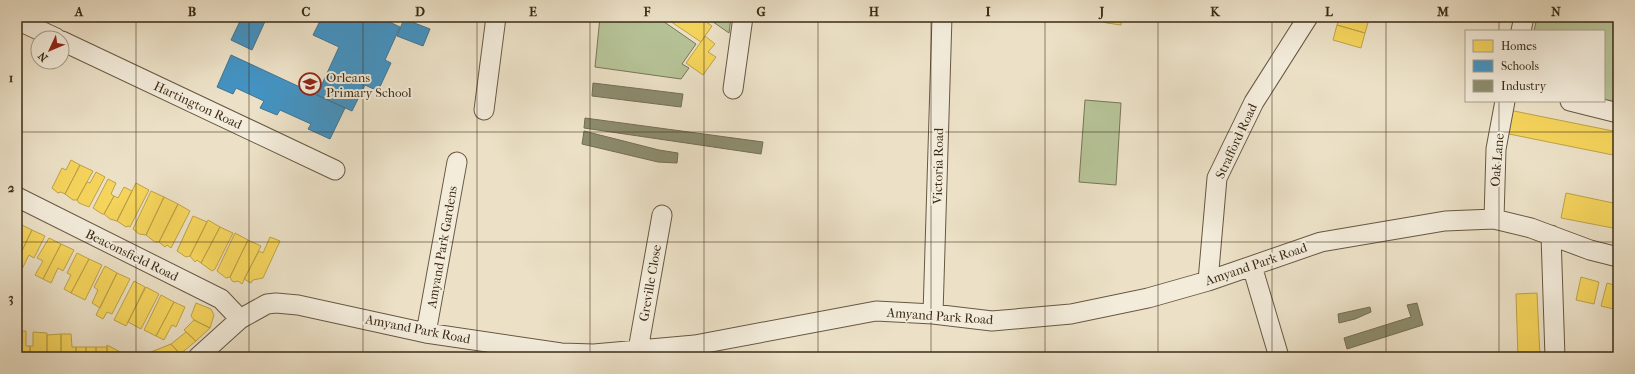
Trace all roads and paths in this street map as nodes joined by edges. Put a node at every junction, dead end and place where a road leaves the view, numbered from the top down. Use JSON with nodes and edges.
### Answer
{"nodes":[{"id":1,"x":496,"y":17,"type":"edge"},
{"id":2,"x":743,"y":17,"type":"edge"},
{"id":3,"x":942,"y":17,"type":"edge"},
{"id":4,"x":1308,"y":17,"type":"edge"},
{"id":5,"x":1524,"y":17,"type":"edge"},
{"id":6,"x":17,"y":20,"type":"edge"},
{"id":7,"x":39,"y":30,"type":"edge"},
{"id":8,"x":1521,"y":30,"type":"edge"},
{"id":9,"x":70,"y":45,"type":"edge"},
{"id":10,"x":733,"y":90,"type":"dead end"},
{"id":11,"x":1505,"y":102,"type":"edge"},
{"id":12,"x":1574,"y":102,"type":"edge"},
{"id":13,"x":484,"y":110,"type":"dead end"},
{"id":14,"x":1618,"y":113,"type":"edge"},
{"id":15,"x":457,"y":162,"type":"dead end"},
{"id":16,"x":335,"y":170,"type":"dead end"},
{"id":17,"x":17,"y":197,"type":"edge"},
{"id":18,"x":662,"y":215,"type":"dead end"},
{"id":19,"x":1494,"y":219,"type":"junction"},
{"id":20,"x":1551,"y":235,"type":"junction"},
{"id":21,"x":1618,"y":256,"type":"edge"},
{"id":22,"x":1252,"y":266,"type":"junction"},
{"id":23,"x":1208,"y":281,"type":"junction"},
{"id":24,"x":933,"y":314,"type":"junction"},
{"id":25,"x":240,"y":319,"type":"junction"},
{"id":26,"x":426,"y":333,"type":"junction"},
{"id":27,"x":638,"y":350,"type":"junction"},
{"id":28,"x":198,"y":357,"type":"edge"},
{"id":29,"x":1279,"y":357,"type":"edge"},
{"id":30,"x":1556,"y":357,"type":"edge"}],
"edges":[{"from":1,"to":13,"type":"street"},
{"from":2,"to":10,"type":"street"},
{"from":3,"to":24,"type":"street","name":"Victoria Road"},
{"from":4,"to":23,"type":"street","name":"Strafford Road"},
{"from":5,"to":8,"type":"street"},
{"from":6,"to":7,"type":"street"},
{"from":9,"to":16,"type":"street","name":"Hartington Road"},
{"from":11,"to":19,"type":"street","name":"Oak Lane"},
{"from":12,"to":14,"type":"street"},
{"from":15,"to":26,"type":"street","name":"Amyand Park Gardens"},
{"from":17,"to":25,"type":"street","name":"Beaconsfield Road"},
{"from":18,"to":27,"type":"street","name":"Greville Close"},
{"from":19,"to":20,"type":"street","name":"Amyand Park Road"},
{"from":19,"to":22,"type":"street","name":"Amyand Park Road"},
{"from":20,"to":21,"type":"street","name":"Amyand Park Road"},
{"from":20,"to":30,"type":"street"},
{"from":22,"to":23,"type":"street","name":"Amyand Park Road"},
{"from":22,"to":29,"type":"street"},
{"from":23,"to":24,"type":"street","name":"Amyand Park Road"},
{"from":24,"to":27,"type":"street","name":"Amyand Park Road"},
{"from":25,"to":26,"type":"street","name":"Amyand Park Road"},
{"from":25,"to":28,"type":"street","name":"Amyand Park Road"},
{"from":26,"to":27,"type":"street","name":"Amyand Park Road"}]}
